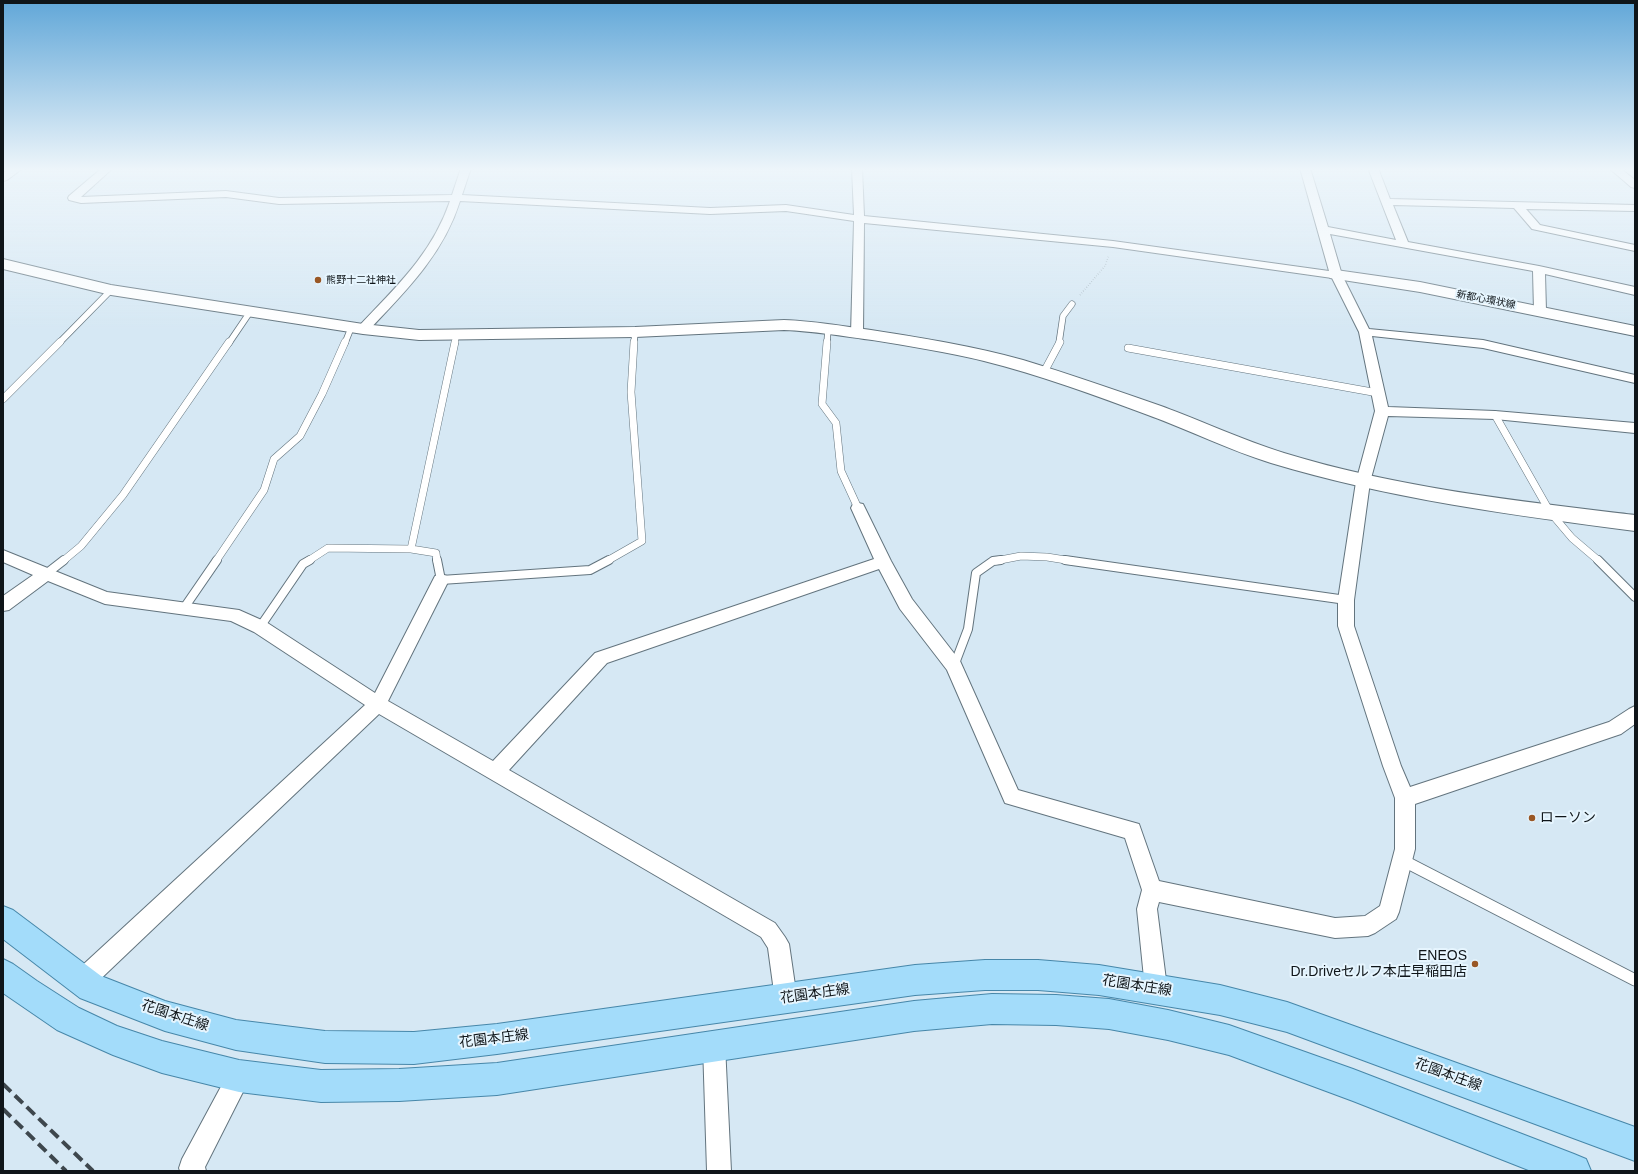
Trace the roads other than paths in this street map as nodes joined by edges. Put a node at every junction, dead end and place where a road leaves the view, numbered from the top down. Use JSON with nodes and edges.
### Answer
{"nodes":[{"id":1,"x":446,"y":223,"type":"edge"},
{"id":2,"x":859,"y":223,"type":"edge"},
{"id":3,"x":897,"y":223,"type":"edge"},
{"id":4,"x":1322,"y":223,"type":"edge"},
{"id":5,"x":1394,"y":223,"type":"edge"},
{"id":6,"x":1532,"y":223,"type":"edge"},
{"id":7,"x":1324,"y":230,"type":"junction"},
{"id":8,"x":1403,"y":244,"type":"junction"},
{"id":9,"x":1635,"y":248,"type":"edge"},
{"id":10,"x":3,"y":264,"type":"edge"},
{"id":11,"x":1539,"y":269,"type":"junction"},
{"id":12,"x":1336,"y":275,"type":"junction"},
{"id":13,"x":111,"y":290,"type":"junction"},
{"id":14,"x":1635,"y":291,"type":"edge"},
{"id":15,"x":1072,"y":304,"type":"road end"},
{"id":16,"x":1540,"y":311,"type":"junction"},
{"id":17,"x":250,"y":312,"type":"junction"},
{"id":18,"x":357,"y":328,"type":"junction"},
{"id":19,"x":828,"y":329,"type":"junction"},
{"id":20,"x":1635,"y":331,"type":"edge"},
{"id":21,"x":634,"y":332,"type":"junction"},
{"id":22,"x":1365,"y":332,"type":"junction"},
{"id":23,"x":857,"y":334,"type":"junction"},
{"id":24,"x":456,"y":336,"type":"junction"},
{"id":25,"x":1128,"y":348,"type":"dead end"},
{"id":26,"x":1044,"y":372,"type":"junction"},
{"id":27,"x":1635,"y":379,"type":"edge"},
{"id":28,"x":1378,"y":393,"type":"junction"},
{"id":29,"x":3,"y":399,"type":"edge"},
{"id":30,"x":1382,"y":411,"type":"junction"},
{"id":31,"x":1495,"y":415,"type":"junction"},
{"id":32,"x":1635,"y":428,"type":"edge"},
{"id":33,"x":1363,"y":482,"type":"junction"},
{"id":34,"x":858,"y":508,"type":"joint"},
{"id":35,"x":1550,"y":512,"type":"junction"},
{"id":36,"x":1635,"y":523,"type":"edge"},
{"id":37,"x":411,"y":549,"type":"junction"},
{"id":38,"x":3,"y":556,"type":"edge"},
{"id":39,"x":883,"y":562,"type":"junction"},
{"id":40,"x":46,"y":574,"type":"junction"},
{"id":41,"x":441,"y":580,"type":"junction"},
{"id":42,"x":1635,"y":597,"type":"edge"},
{"id":43,"x":1346,"y":600,"type":"junction"},
{"id":44,"x":3,"y":605,"type":"edge"},
{"id":45,"x":184,"y":608,"type":"junction"},
{"id":46,"x":260,"y":627,"type":"junction"},
{"id":47,"x":954,"y":666,"type":"junction"},
{"id":48,"x":378,"y":704,"type":"junction"},
{"id":49,"x":1635,"y":714,"type":"edge"},
{"id":50,"x":495,"y":772,"type":"junction"},
{"id":51,"x":1405,"y":798,"type":"junction"},
{"id":52,"x":1402,"y":860,"type":"junction"},
{"id":53,"x":1152,"y":890,"type":"junction"},
{"id":54,"x":3,"y":920,"type":"edge"},
{"id":55,"x":3,"y":974,"type":"edge"},
{"id":56,"x":1635,"y":980,"type":"edge"},
{"id":57,"x":82,"y":981,"type":"junction"},
{"id":58,"x":1156,"y":988,"type":"junction"},
{"id":59,"x":786,"y":998,"type":"junction"},
{"id":60,"x":714,"y":1045,"type":"junction"},
{"id":61,"x":239,"y":1076,"type":"junction"},
{"id":62,"x":1635,"y":1144,"type":"edge"},
{"id":63,"x":194,"y":1171,"type":"edge"},
{"id":64,"x":720,"y":1171,"type":"edge"},
{"id":65,"x":1574,"y":1171,"type":"edge"}],
"edges":[{"from":1,"to":18,"type":"street"},
{"from":2,"to":23,"type":"street"},
{"from":3,"to":12,"type":"street"},
{"from":4,"to":7,"type":"street"},
{"from":5,"to":8,"type":"street"},
{"from":6,"to":9,"type":"street"},
{"from":7,"to":8,"type":"street"},
{"from":7,"to":12,"type":"street"},
{"from":8,"to":11,"type":"street"},
{"from":10,"to":13,"type":"street"},
{"from":11,"to":14,"type":"street"},
{"from":11,"to":16,"type":"street"},
{"from":12,"to":16,"type":"street","name":"新都心環状線"},
{"from":12,"to":22,"type":"street"},
{"from":13,"to":17,"type":"street"},
{"from":13,"to":29,"type":"lane"},
{"from":15,"to":26,"type":"lane"},
{"from":16,"to":20,"type":"street","name":"新都心環状線"},
{"from":17,"to":18,"type":"street"},
{"from":17,"to":40,"type":"lane"},
{"from":18,"to":24,"type":"street"},
{"from":18,"to":45,"type":"lane"},
{"from":19,"to":21,"type":"street"},
{"from":19,"to":23,"type":"street"},
{"from":19,"to":34,"type":"lane"},
{"from":21,"to":24,"type":"street"},
{"from":21,"to":41,"type":"lane"},
{"from":22,"to":27,"type":"street"},
{"from":22,"to":28,"type":"street"},
{"from":23,"to":26,"type":"street"},
{"from":24,"to":37,"type":"lane"},
{"from":25,"to":28,"type":"lane"},
{"from":26,"to":33,"type":"street"},
{"from":28,"to":30,"type":"street"},
{"from":30,"to":31,"type":"street"},
{"from":30,"to":33,"type":"street"},
{"from":31,"to":32,"type":"street"},
{"from":31,"to":35,"type":"lane"},
{"from":33,"to":35,"type":"street"},
{"from":33,"to":43,"type":"street"},
{"from":34,"to":39,"type":"street"},
{"from":35,"to":36,"type":"street"},
{"from":35,"to":42,"type":"lane"},
{"from":37,"to":41,"type":"lane"},
{"from":37,"to":46,"type":"lane"},
{"from":38,"to":40,"type":"street"},
{"from":39,"to":47,"type":"street"},
{"from":39,"to":50,"type":"street"},
{"from":40,"to":44,"type":"street"},
{"from":40,"to":45,"type":"street"},
{"from":41,"to":48,"type":"street"},
{"from":43,"to":47,"type":"lane"},
{"from":43,"to":51,"type":"street"},
{"from":45,"to":46,"type":"street"},
{"from":46,"to":48,"type":"street"},
{"from":47,"to":53,"type":"street"},
{"from":48,"to":50,"type":"street"},
{"from":48,"to":57,"type":"street"},
{"from":49,"to":51,"type":"street"},
{"from":50,"to":59,"type":"street"},
{"from":51,"to":52,"type":"street"},
{"from":52,"to":53,"type":"street"},
{"from":52,"to":56,"type":"lane"},
{"from":53,"to":58,"type":"street"},
{"from":54,"to":57,"type":"main road","name":"花園本庄線"},
{"from":55,"to":61,"type":"main road"},
{"from":57,"to":59,"type":"main road","name":"花園本庄線"},
{"from":58,"to":59,"type":"main road","name":"花園本庄線"},
{"from":58,"to":62,"type":"main road","name":"花園本庄線"},
{"from":60,"to":61,"type":"main road"},
{"from":60,"to":64,"type":"street"},
{"from":60,"to":65,"type":"main road"},
{"from":61,"to":63,"type":"street"}]}
